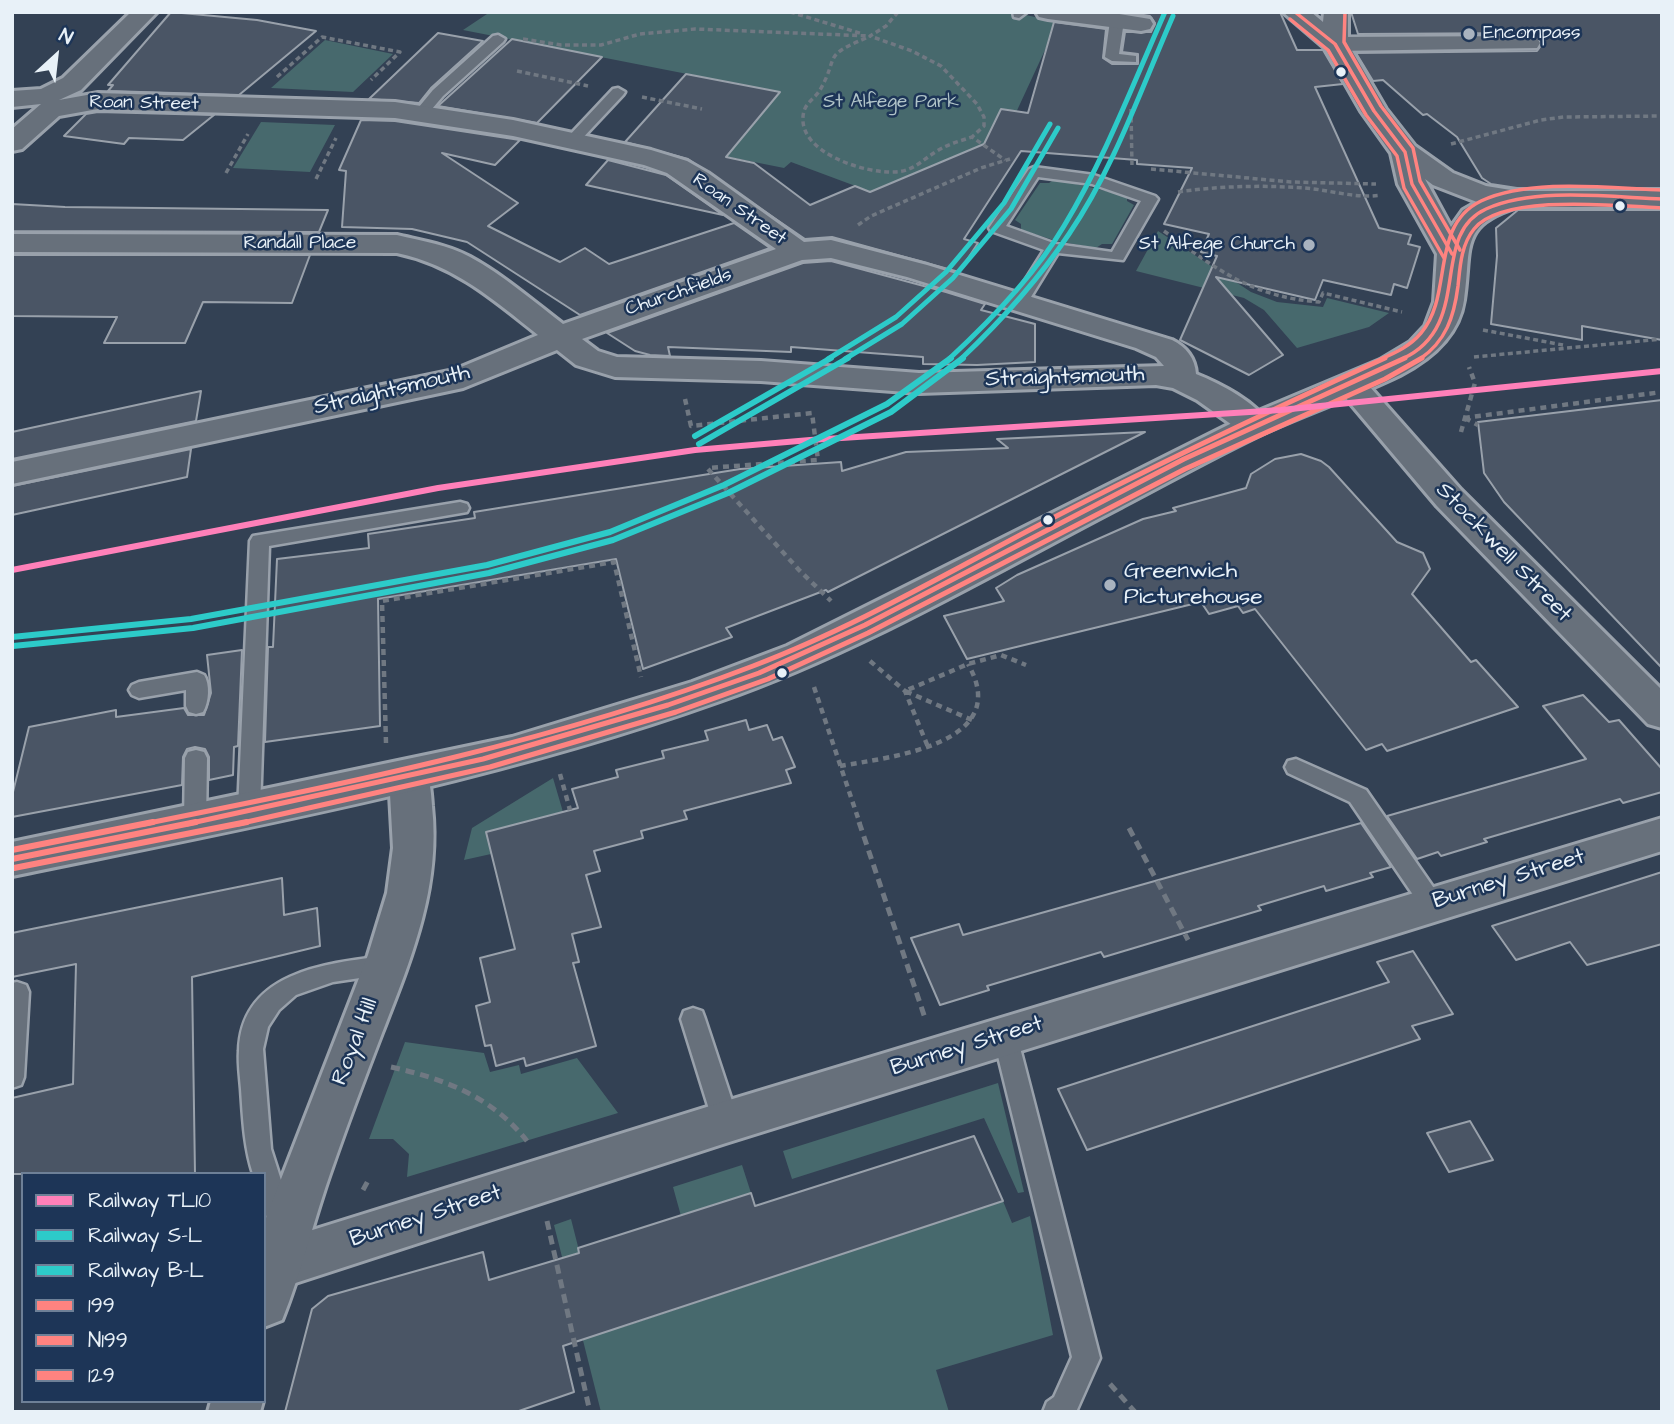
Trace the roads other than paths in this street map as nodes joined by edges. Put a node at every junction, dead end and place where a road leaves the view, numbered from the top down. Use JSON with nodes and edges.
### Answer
{"nodes":[{"id":1,"x":145,"y":12,"type":"edge"},
{"id":2,"x":1048,"y":12,"type":"edge"},
{"id":3,"x":1295,"y":12,"type":"edge"},
{"id":4,"x":1336,"y":12,"type":"edge"},
{"id":5,"x":1129,"y":22,"type":"joint"},
{"id":6,"x":498,"y":39,"type":"dead end"},
{"id":7,"x":1530,"y":43,"type":"dead end"},
{"id":8,"x":1335,"y":44,"type":"junction"},
{"id":9,"x":1131,"y":59,"type":"dead end"},
{"id":10,"x":618,"y":92,"type":"dead end"},
{"id":11,"x":12,"y":99,"type":"edge"},
{"id":12,"x":421,"y":113,"type":"junction"},
{"id":13,"x":21,"y":134,"type":"edge"},
{"id":14,"x":572,"y":141,"type":"junction"},
{"id":15,"x":1405,"y":152,"type":"junction"},
{"id":16,"x":1662,"y":199,"type":"edge"},
{"id":17,"x":1517,"y":200,"type":"junction"},
{"id":18,"x":12,"y":243,"type":"edge"},
{"id":19,"x":1053,"y":248,"type":"junction"},
{"id":20,"x":799,"y":251,"type":"junction"},
{"id":21,"x":1452,"y":254,"type":"junction"},
{"id":22,"x":1020,"y":301,"type":"junction"},
{"id":23,"x":561,"y":336,"type":"junction"},
{"id":24,"x":1180,"y":377,"type":"junction"},
{"id":25,"x":1351,"y":385,"type":"junction"},
{"id":26,"x":1254,"y":425,"type":"junction"},
{"id":27,"x":12,"y":473,"type":"edge"},
{"id":28,"x":460,"y":508,"type":"dead end"},
{"id":29,"x":139,"y":690,"type":"dead end"},
{"id":30,"x":196,"y":706,"type":"dead end"},
{"id":31,"x":1662,"y":714,"type":"edge"},
{"id":32,"x":196,"y":758,"type":"dead end"},
{"id":33,"x":398,"y":762,"type":"junction"},
{"id":34,"x":1296,"y":767,"type":"dead end"},
{"id":35,"x":249,"y":810,"type":"junction"},
{"id":36,"x":195,"y":822,"type":"junction"},
{"id":37,"x":1662,"y":834,"type":"edge"},
{"id":38,"x":12,"y":859,"type":"edge"},
{"id":39,"x":1432,"y":904,"type":"junction"},
{"id":40,"x":386,"y":966,"type":"junction"},
{"id":41,"x":17,"y":992,"type":"dead end"},
{"id":42,"x":692,"y":1019,"type":"dead end"},
{"id":43,"x":1005,"y":1036,"type":"junction"},
{"id":44,"x":12,"y":1077,"type":"edge"},
{"id":45,"x":726,"y":1122,"type":"junction"},
{"id":46,"x":261,"y":1172,"type":"edge"},
{"id":47,"x":266,"y":1208,"type":"edge"},
{"id":48,"x":274,"y":1267,"type":"edge"},
{"id":49,"x":1057,"y":1412,"type":"edge"}],
"edges":[{"from":1,"to":11,"type":"street","name":"Roan Street"},
{"from":2,"to":5,"type":"street"},
{"from":3,"to":8,"type":"street"},
{"from":4,"to":8,"type":"street"},
{"from":5,"to":9,"type":"lane"},
{"from":6,"to":12,"type":"lane"},
{"from":7,"to":8,"type":"street"},
{"from":8,"to":15,"type":"street"},
{"from":10,"to":14,"type":"lane"},
{"from":12,"to":13,"type":"street","name":"Roan Street"},
{"from":12,"to":14,"type":"street","name":"Roan Street"},
{"from":14,"to":20,"type":"street","name":"Roan Street"},
{"from":15,"to":17,"type":"street"},
{"from":15,"to":21,"type":"street"},
{"from":16,"to":17,"type":"street"},
{"from":17,"to":21,"type":"street"},
{"from":18,"to":23,"type":"street","name":"Randall Place"},
{"from":19,"to":19,"type":"lane"},
{"from":19,"to":22,"type":"lane"},
{"from":20,"to":22,"type":"street","name":"Roan Street"},
{"from":20,"to":23,"type":"street","name":"Churchfields"},
{"from":21,"to":25,"type":"street"},
{"from":22,"to":24,"type":"street","name":"Roan Street"},
{"from":23,"to":24,"type":"street","name":"Straightsmouth"},
{"from":23,"to":27,"type":"street","name":"Straightsmouth"},
{"from":24,"to":26,"type":"street"},
{"from":25,"to":26,"type":"street"},
{"from":25,"to":31,"type":"street","name":"Stockwell Street"},
{"from":26,"to":33,"type":"street"},
{"from":28,"to":35,"type":"lane"},
{"from":29,"to":30,"type":"lane"},
{"from":32,"to":36,"type":"lane"},
{"from":33,"to":35,"type":"street"},
{"from":33,"to":40,"type":"street","name":"Royal Hill"},
{"from":34,"to":39,"type":"lane"},
{"from":35,"to":36,"type":"street"},
{"from":36,"to":38,"type":"street"},
{"from":37,"to":39,"type":"street","name":"Burney Street"},
{"from":39,"to":43,"type":"street","name":"Burney Street"},
{"from":40,"to":46,"type":"lane"},
{"from":40,"to":48,"type":"street","name":"Royal Hill"},
{"from":41,"to":44,"type":"lane"},
{"from":42,"to":45,"type":"lane"},
{"from":43,"to":45,"type":"street","name":"Burney Street"},
{"from":43,"to":49,"type":"lane"},
{"from":45,"to":48,"type":"street","name":"Burney Street"},
{"from":47,"to":48,"type":"lane"}]}
